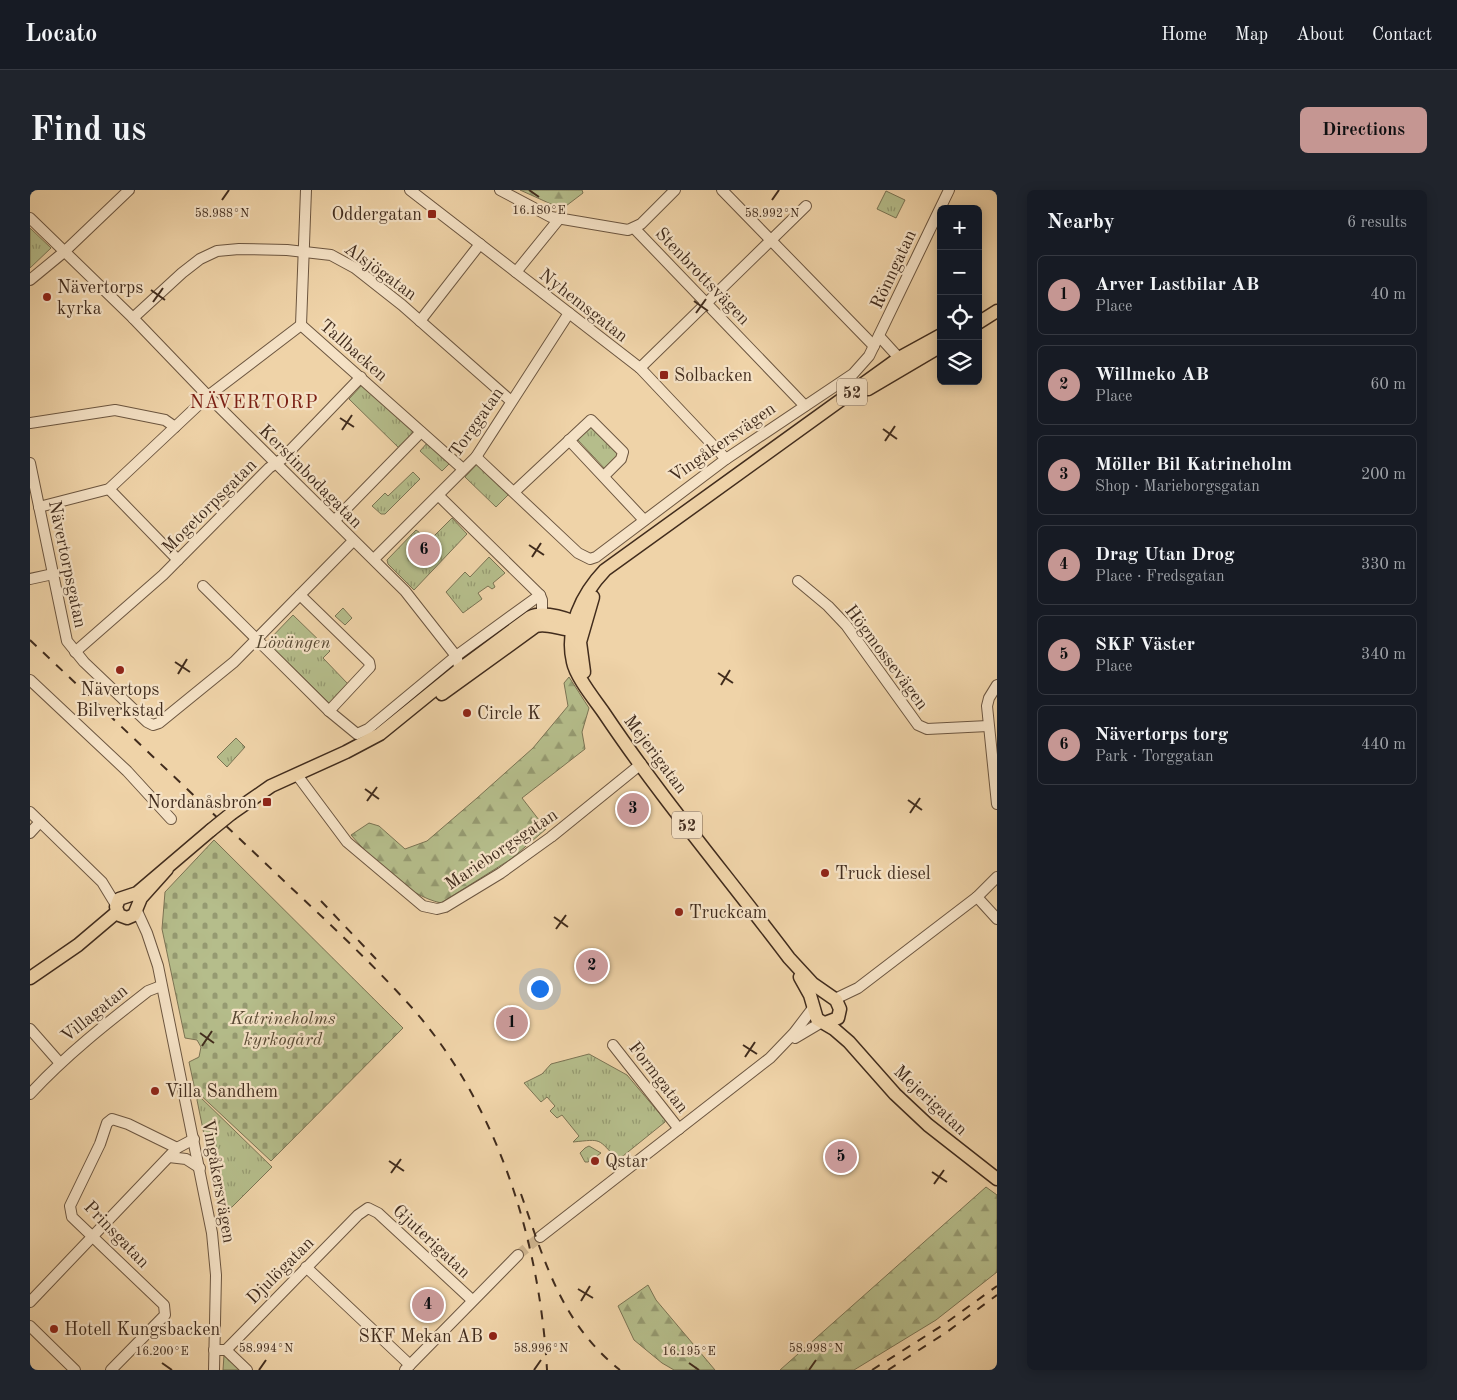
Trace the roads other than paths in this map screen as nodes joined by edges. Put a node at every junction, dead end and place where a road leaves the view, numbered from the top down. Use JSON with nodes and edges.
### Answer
{"nodes":[{"id":1,"x":128,"y":190,"type":"edge"},
{"id":2,"x":306,"y":190,"type":"edge"},
{"id":3,"x":410,"y":190,"type":"edge"},
{"id":4,"x":500,"y":190,"type":"edge"},
{"id":5,"x":675,"y":190,"type":"edge"},
{"id":6,"x":722,"y":190,"type":"edge"},
{"id":7,"x":948,"y":190,"type":"edge"},
{"id":8,"x":806,"y":206,"type":"dead end"},
{"id":9,"x":30,"y":218,"type":"edge"},
{"id":10,"x":559,"y":219,"type":"junction"},
{"id":11,"x":634,"y":228,"type":"junction"},
{"id":12,"x":770,"y":240,"type":"junction"},
{"id":13,"x":480,"y":244,"type":"junction"},
{"id":14,"x":64,"y":252,"type":"junction"},
{"id":15,"x":304,"y":252,"type":"junction"},
{"id":16,"x":516,"y":272,"type":"junction"},
{"id":17,"x":30,"y":280,"type":"edge"},
{"id":18,"x":706,"y":303,"type":"junction"},
{"id":19,"x":569,"y":313,"type":"junction"},
{"id":20,"x":133,"y":318,"type":"junction"},
{"id":21,"x":420,"y":320,"type":"junction"},
{"id":22,"x":301,"y":326,"type":"junction"},
{"id":23,"x":879,"y":336,"type":"junction"},
{"id":24,"x":937,"y":338,"type":"edge"},
{"id":25,"x":874,"y":346,"type":"junction"},
{"id":26,"x":937,"y":348,"type":"edge"},
{"id":27,"x":902,"y":363,"type":"junction"},
{"id":28,"x":640,"y":368,"type":"junction"},
{"id":29,"x":361,"y":377,"type":"junction"},
{"id":30,"x":208,"y":396,"type":"junction"},
{"id":31,"x":511,"y":401,"type":"junction"},
{"id":32,"x":805,"y":406,"type":"junction"},
{"id":33,"x":30,"y":423,"type":"edge"},
{"id":34,"x":175,"y":427,"type":"junction"},
{"id":35,"x":421,"y":432,"type":"junction"},
{"id":36,"x":569,"y":440,"type":"junction"},
{"id":37,"x":476,"y":457,"type":"junction"},
{"id":38,"x":726,"y":459,"type":"junction"},
{"id":39,"x":30,"y":463,"type":"edge"},
{"id":40,"x":276,"y":464,"type":"junction"},
{"id":41,"x":463,"y":469,"type":"junction"},
{"id":42,"x":604,"y":476,"type":"junction"},
{"id":43,"x":109,"y":489,"type":"junction"},
{"id":44,"x":514,"y":492,"type":"junction"},
{"id":45,"x":439,"y":496,"type":"junction"},
{"id":46,"x":39,"y":506,"type":"junction"},
{"id":47,"x":336,"y":520,"type":"junction"},
{"id":48,"x":644,"y":520,"type":"junction"},
{"id":49,"x":353,"y":541,"type":"junction"},
{"id":50,"x":374,"y":559,"type":"junction"},
{"id":51,"x":178,"y":560,"type":"junction"},
{"id":52,"x":53,"y":574,"type":"junction"},
{"id":53,"x":30,"y":579,"type":"edge"},
{"id":54,"x":798,"y":582,"type":"dead end"},
{"id":55,"x":203,"y":586,"type":"dead end"},
{"id":56,"x":300,"y":595,"type":"junction"},
{"id":57,"x":540,"y":595,"type":"junction"},
{"id":58,"x":541,"y":620,"type":"junction"},
{"id":59,"x":577,"y":626,"type":"junction"},
{"id":60,"x":256,"y":640,"type":"junction"},
{"id":61,"x":75,"y":652,"type":"junction"},
{"id":62,"x":460,"y":667,"type":"junction"},
{"id":63,"x":30,"y":680,"type":"edge"},
{"id":64,"x":997,"y":685,"type":"edge"},
{"id":65,"x":329,"y":711,"type":"junction"},
{"id":66,"x":988,"y":726,"type":"junction"},
{"id":67,"x":641,"y":764,"type":"junction"},
{"id":68,"x":297,"y":775,"type":"junction"},
{"id":69,"x":997,"y":804,"type":"edge"},
{"id":70,"x":30,"y":812,"type":"edge"},
{"id":71,"x":170,"y":819,"type":"dead end"},
{"id":72,"x":40,"y":822,"type":"junction"},
{"id":73,"x":30,"y":833,"type":"edge"},
{"id":74,"x":997,"y":877,"type":"edge"},
{"id":75,"x":977,"y":897,"type":"junction"},
{"id":76,"x":126,"y":908,"type":"junction"},
{"id":77,"x":997,"y":919,"type":"edge"},
{"id":78,"x":789,"y":958,"type":"junction"},
{"id":79,"x":31,"y":974,"type":"edge"},
{"id":80,"x":161,"y":986,"type":"junction"},
{"id":81,"x":836,"y":1005,"type":"junction"},
{"id":82,"x":813,"y":1007,"type":"junction"},
{"id":83,"x":823,"y":1023,"type":"junction"},
{"id":84,"x":30,"y":1029,"type":"edge"},
{"id":85,"x":613,"y":1045,"type":"dead end"},
{"id":86,"x":782,"y":1046,"type":"junction"},
{"id":87,"x":59,"y":1062,"type":"junction"},
{"id":88,"x":867,"y":1062,"type":"junction"},
{"id":89,"x":30,"y":1094,"type":"edge"},
{"id":90,"x":679,"y":1129,"type":"junction"},
{"id":91,"x":194,"y":1139,"type":"junction"},
{"id":92,"x":177,"y":1148,"type":"junction"},
{"id":93,"x":169,"y":1157,"type":"junction"},
{"id":94,"x":200,"y":1168,"type":"junction"},
{"id":95,"x":997,"y":1179,"type":"edge"},
{"id":96,"x":369,"y":1208,"type":"joint"},
{"id":97,"x":93,"y":1237,"type":"junction"},
{"id":98,"x":540,"y":1237,"type":"tunnel mouth"},
{"id":99,"x":518,"y":1255,"type":"tunnel mouth"},
{"id":100,"x":306,"y":1267,"type":"junction"},
{"id":101,"x":472,"y":1300,"type":"junction"},
{"id":102,"x":30,"y":1302,"type":"edge"},
{"id":103,"x":30,"y":1326,"type":"edge"},
{"id":104,"x":214,"y":1350,"type":"junction"},
{"id":105,"x":226,"y":1350,"type":"junction"},
{"id":106,"x":407,"y":1367,"type":"edge"},
{"id":107,"x":75,"y":1370,"type":"edge"},
{"id":108,"x":111,"y":1370,"type":"edge"},
{"id":109,"x":214,"y":1370,"type":"edge"},
{"id":110,"x":247,"y":1370,"type":"edge"}],
"edges":[{"from":1,"to":14,"type":"street"},
{"from":2,"to":15,"type":"street","name":"Tallbacken"},
{"from":3,"to":13,"type":"street","name":"Nyhemsgatan"},
{"from":4,"to":10,"type":"street","name":"Stenbrottsvägen"},
{"from":5,"to":11,"type":"street"},
{"from":6,"to":12,"type":"street"},
{"from":7,"to":23,"type":"street","name":"Rönngatan"},
{"from":8,"to":12,"type":"street"},
{"from":9,"to":14,"type":"street","name":"Kerstinbodagatan"},
{"from":10,"to":11,"type":"street","name":"Stenbrottsvägen"},
{"from":10,"to":16,"type":"street"},
{"from":11,"to":18,"type":"street","name":"Stenbrottsvägen"},
{"from":12,"to":18,"type":"street"},
{"from":12,"to":25,"type":"street"},
{"from":13,"to":16,"type":"street","name":"Nyhemsgatan"},
{"from":13,"to":21,"type":"street"},
{"from":14,"to":17,"type":"street"},
{"from":14,"to":20,"type":"street","name":"Kerstinbodagatan"},
{"from":15,"to":20,"type":"street","name":"Alsjögatan"},
{"from":15,"to":21,"type":"street","name":"Alsjögatan"},
{"from":15,"to":22,"type":"street","name":"Tallbacken"},
{"from":16,"to":19,"type":"street","name":"Nyhemsgatan"},
{"from":18,"to":28,"type":"street"},
{"from":18,"to":32,"type":"street","name":"Stenbrottsvägen"},
{"from":19,"to":28,"type":"street","name":"Nyhemsgatan"},
{"from":19,"to":31,"type":"street","name":"Torggatan"},
{"from":20,"to":30,"type":"street","name":"Kerstinbodagatan"},
{"from":21,"to":31,"type":"street","name":"Alsjögatan"},
{"from":22,"to":29,"type":"street","name":"Tallbacken"},
{"from":22,"to":30,"type":"street"},
{"from":23,"to":25,"type":"street","name":"Rönngatan"},
{"from":23,"to":27,"type":"street","name":"Rönngatan"},
{"from":24,"to":27,"type":"main road","name":"Vingåkersvägen","number":"52"},
{"from":25,"to":32,"type":"street","name":"Vingåkersvägen"},
{"from":26,"to":27,"type":"main road","name":"Vingåkersvägen","number":"52"},
{"from":27,"to":59,"type":"main road","name":"Vingåkersvägen","number":"52"},
{"from":28,"to":38,"type":"street","name":"Nyhemsgatan"},
{"from":29,"to":35,"type":"street","name":"Tallbacken"},
{"from":29,"to":40,"type":"street","name":"Mogetorpsgatan"},
{"from":30,"to":34,"type":"street"},
{"from":30,"to":40,"type":"street","name":"Kerstinbodagatan"},
{"from":31,"to":37,"type":"street","name":"Torggatan"},
{"from":32,"to":38,"type":"street","name":"Vingåkersvägen"},
{"from":33,"to":34,"type":"street"},
{"from":34,"to":43,"type":"street"},
{"from":35,"to":41,"type":"street","name":"Tallbacken"},
{"from":35,"to":47,"type":"street"},
{"from":36,"to":42,"type":"street"},
{"from":36,"to":42,"type":"street"},
{"from":36,"to":44,"type":"street"},
{"from":37,"to":41,"type":"street","name":"Torggatan"},
{"from":37,"to":44,"type":"street"},
{"from":38,"to":48,"type":"street","name":"Vingåkersvägen"},
{"from":39,"to":46,"type":"street","name":"Nävertorpsgatan"},
{"from":40,"to":47,"type":"street","name":"Kerstinbodagatan"},
{"from":40,"to":51,"type":"street","name":"Mogetorpsgatan"},
{"from":41,"to":45,"type":"street","name":"Torggatan"},
{"from":42,"to":48,"type":"street"},
{"from":43,"to":46,"type":"street"},
{"from":43,"to":51,"type":"street"},
{"from":44,"to":48,"type":"street","name":"Vingåkersvägen"},
{"from":45,"to":50,"type":"street","name":"Torggatan"},
{"from":45,"to":57,"type":"street"},
{"from":46,"to":52,"type":"street","name":"Nävertorpsgatan"},
{"from":47,"to":49,"type":"street","name":"Kerstinbodagatan"},
{"from":49,"to":50,"type":"street","name":"Kerstinbodagatan"},
{"from":49,"to":56,"type":"street"},
{"from":50,"to":62,"type":"street","name":"Kerstinbodagatan"},
{"from":51,"to":61,"type":"street","name":"Mogetorpsgatan"},
{"from":52,"to":53,"type":"street"},
{"from":52,"to":61,"type":"street","name":"Nävertorpsgatan"},
{"from":54,"to":66,"type":"street","name":"Högmossevägen"},
{"from":55,"to":60,"type":"street"},
{"from":56,"to":60,"type":"street"},
{"from":56,"to":65,"type":"street"},
{"from":57,"to":58,"type":"street"},
{"from":57,"to":62,"type":"street"},
{"from":58,"to":59,"type":"main road"},
{"from":58,"to":62,"type":"main road"},
{"from":59,"to":67,"type":"main road","name":"Mejerigatan","number":"52"},
{"from":60,"to":61,"type":"street","name":"Nävertorpsgatan"},
{"from":60,"to":65,"type":"street"},
{"from":62,"to":65,"type":"street"},
{"from":62,"to":68,"type":"main road"},
{"from":63,"to":71,"type":"street"},
{"from":64,"to":66,"type":"street"},
{"from":66,"to":69,"type":"street"},
{"from":67,"to":68,"type":"street","name":"Marieborgsgatan"},
{"from":67,"to":78,"type":"main road","name":"Mejerigatan","number":"52"},
{"from":68,"to":76,"type":"main road","bridge":true},
{"from":70,"to":72,"type":"street"},
{"from":72,"to":73,"type":"street"},
{"from":72,"to":76,"type":"street"},
{"from":74,"to":75,"type":"street"},
{"from":75,"to":77,"type":"street"},
{"from":75,"to":81,"type":"street"},
{"from":76,"to":79,"type":"main road"},
{"from":76,"to":80,"type":"street","name":"Vingåkersvägen"},
{"from":78,"to":81,"type":"main road","name":"Mejerigatan","number":"52"},
{"from":78,"to":82,"type":"main road","name":"Mejerigatan","number":"52"},
{"from":80,"to":87,"type":"street","name":"Villagatan"},
{"from":80,"to":91,"type":"street","name":"Vingåkersvägen"},
{"from":81,"to":82,"type":"main road"},
{"from":81,"to":83,"type":"main road"},
{"from":81,"to":88,"type":"main road","name":"Mejerigatan","number":"52"},
{"from":82,"to":83,"type":"main road","number":"52"},
{"from":82,"to":86,"type":"street"},
{"from":83,"to":86,"type":"street"},
{"from":83,"to":88,"type":"main road","name":"Mejerigatan","number":"52"},
{"from":84,"to":87,"type":"street"},
{"from":85,"to":90,"type":"street","name":"Formgatan"},
{"from":86,"to":90,"type":"street"},
{"from":87,"to":89,"type":"street","name":"Villagatan"},
{"from":88,"to":95,"type":"main road","name":"Mejerigatan","number":"52"},
{"from":90,"to":98,"type":"street"},
{"from":91,"to":92,"type":"street"},
{"from":91,"to":94,"type":"street","name":"Vingåkersvägen"},
{"from":92,"to":93,"type":"street"},
{"from":92,"to":97,"type":"street","name":"Prinsgatan"},
{"from":93,"to":94,"type":"street"},
{"from":93,"to":97,"type":"street"},
{"from":94,"to":104,"type":"street","name":"Vingåkersvägen"},
{"from":96,"to":100,"type":"street","name":"Djulögatan"},
{"from":96,"to":101,"type":"street","name":"Gjuterigatan"},
{"from":97,"to":102,"type":"street"},
{"from":97,"to":108,"type":"street","name":"Prinsgatan"},
{"from":99,"to":101,"type":"street"},
{"from":100,"to":105,"type":"street","name":"Djulögatan"},
{"from":100,"to":106,"type":"street"},
{"from":101,"to":106,"type":"street"},
{"from":103,"to":107,"type":"street"},
{"from":104,"to":105,"type":"street"},
{"from":104,"to":109,"type":"street","name":"Vingåkersvägen"},
{"from":105,"to":110,"type":"street"}]}
